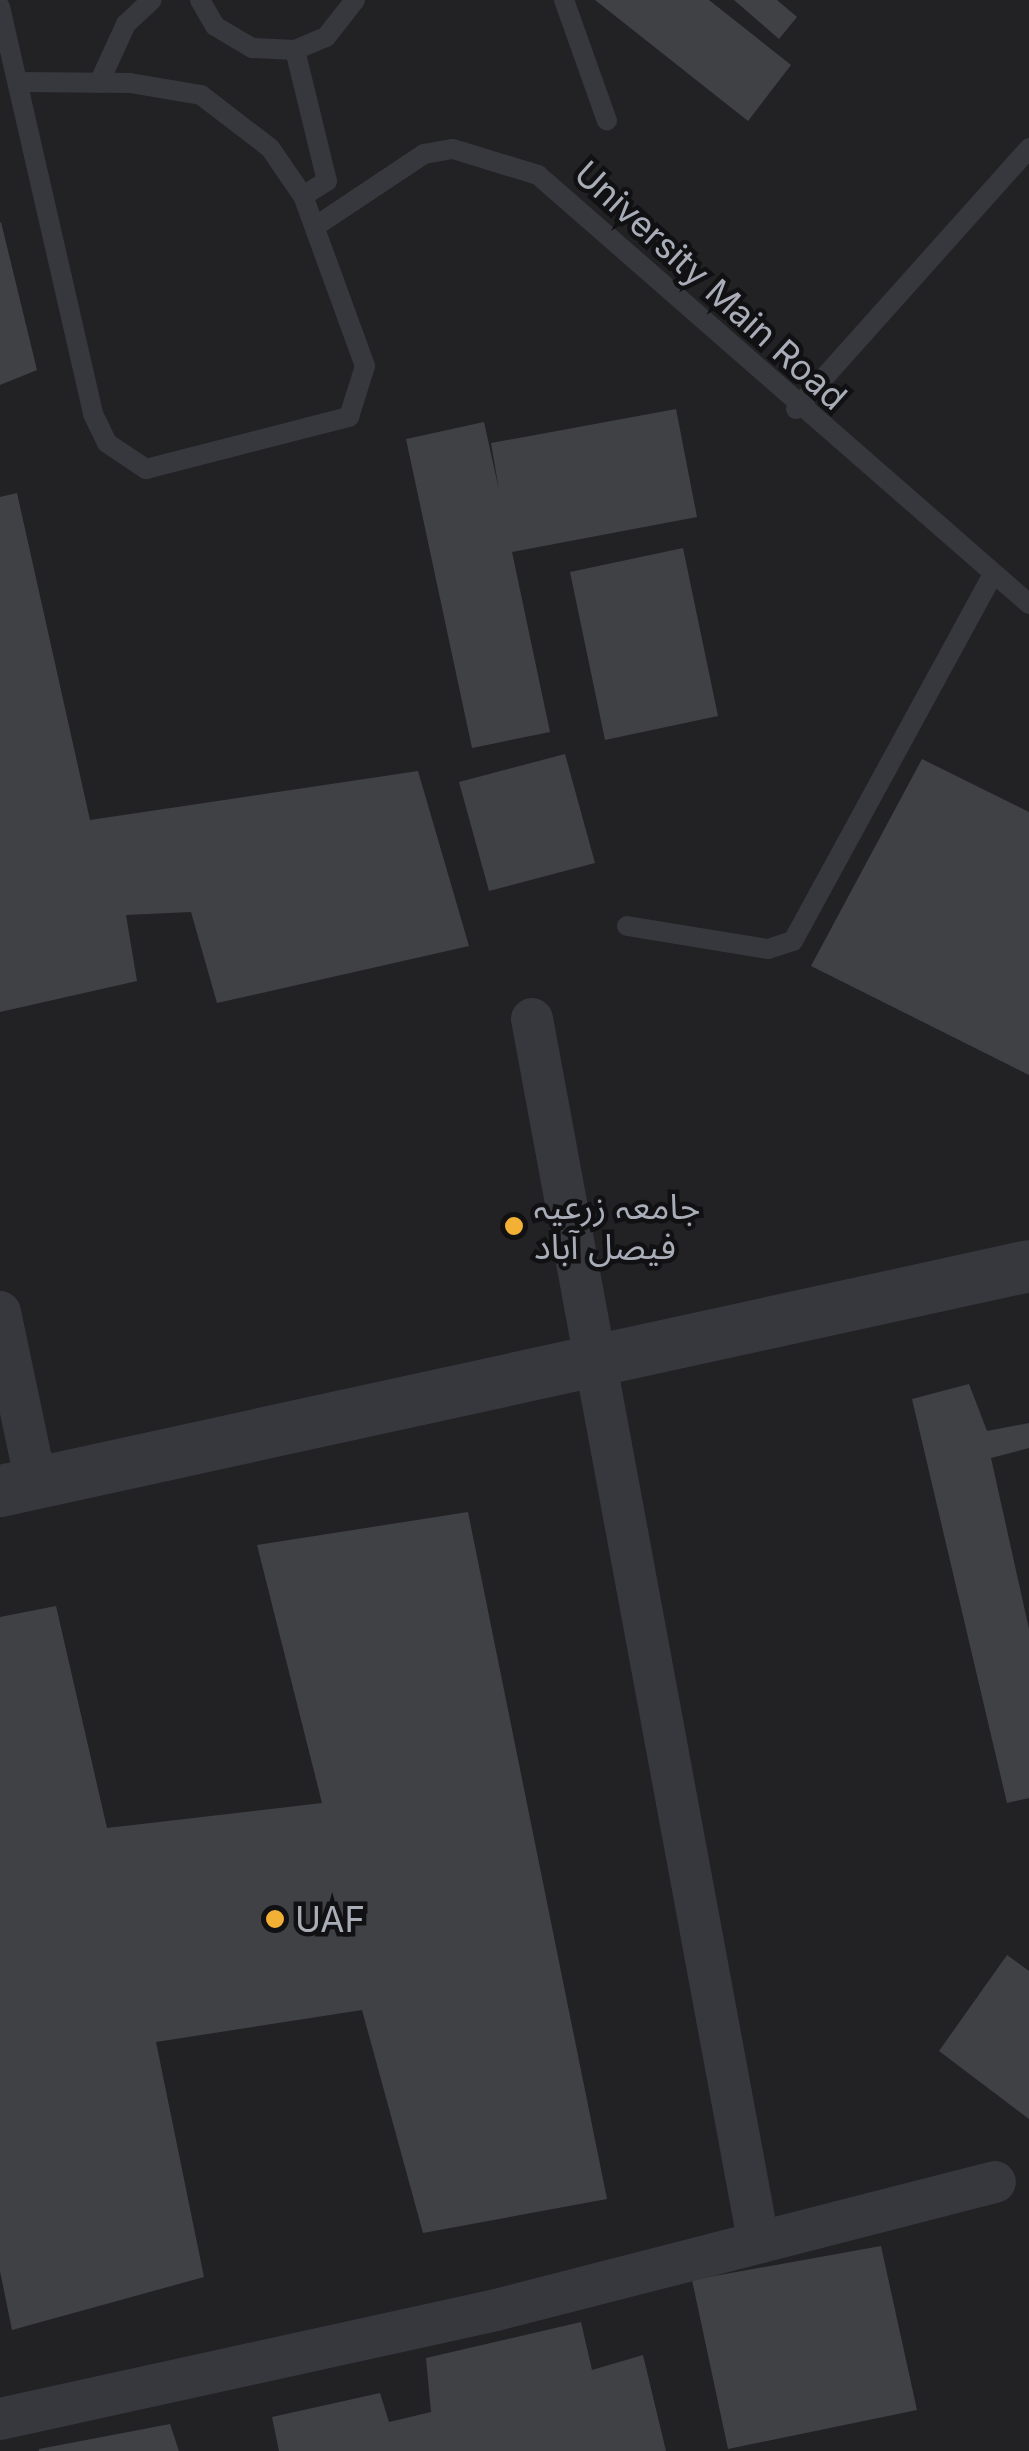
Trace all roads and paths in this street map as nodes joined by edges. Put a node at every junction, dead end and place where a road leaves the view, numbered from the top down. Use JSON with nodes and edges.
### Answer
{"nodes":[{"id":1,"x":152,"y":0,"type":"edge"},
{"id":2,"x":200,"y":0,"type":"edge"},
{"id":3,"x":355,"y":0,"type":"edge"},
{"id":4,"x":564,"y":0,"type":"edge"},
{"id":5,"x":0,"y":7,"type":"edge"},
{"id":6,"x":295,"y":50,"type":"junction"},
{"id":7,"x":19,"y":82,"type":"junction"},
{"id":8,"x":99,"y":83,"type":"junction"},
{"id":9,"x":607,"y":120,"type":"dead end"},
{"id":10,"x":1029,"y":148,"type":"edge"},
{"id":11,"x":303,"y":196,"type":"junction"},
{"id":12,"x":316,"y":226,"type":"junction"},
{"id":13,"x":796,"y":409,"type":"junction"},
{"id":14,"x":993,"y":574,"type":"junction"},
{"id":15,"x":1029,"y":604,"type":"edge"},
{"id":16,"x":627,"y":926,"type":"dead end"},
{"id":17,"x":532,"y":1019,"type":"dead end"},
{"id":18,"x":1029,"y":1266,"type":"edge"},
{"id":19,"x":0,"y":1312,"type":"edge"},
{"id":20,"x":597,"y":1360,"type":"junction"},
{"id":21,"x":18,"y":1487,"type":"edge"},
{"id":22,"x":995,"y":2182,"type":"dead end"},
{"id":23,"x":758,"y":2238,"type":"junction"},
{"id":24,"x":0,"y":2419,"type":"edge"}],
"edges":[{"from":1,"to":8,"type":"lane"},
{"from":2,"to":6,"type":"lane"},
{"from":3,"to":6,"type":"lane"},
{"from":4,"to":9,"type":"lane"},
{"from":5,"to":7,"type":"lane"},
{"from":6,"to":11,"type":"lane"},
{"from":7,"to":8,"type":"lane"},
{"from":7,"to":12,"type":"lane"},
{"from":8,"to":11,"type":"lane"},
{"from":10,"to":13,"type":"lane"},
{"from":11,"to":12,"type":"lane"},
{"from":12,"to":13,"type":"lane","name":"University Main Road"},
{"from":13,"to":14,"type":"lane","name":"University Main Road"},
{"from":14,"to":15,"type":"lane","name":"University Main Road"},
{"from":14,"to":16,"type":"lane"},
{"from":17,"to":20,"type":"street"},
{"from":18,"to":20,"type":"street"},
{"from":19,"to":21,"type":"street"},
{"from":20,"to":21,"type":"street"},
{"from":20,"to":23,"type":"street"},
{"from":22,"to":23,"type":"street"},
{"from":23,"to":24,"type":"street"}]}
